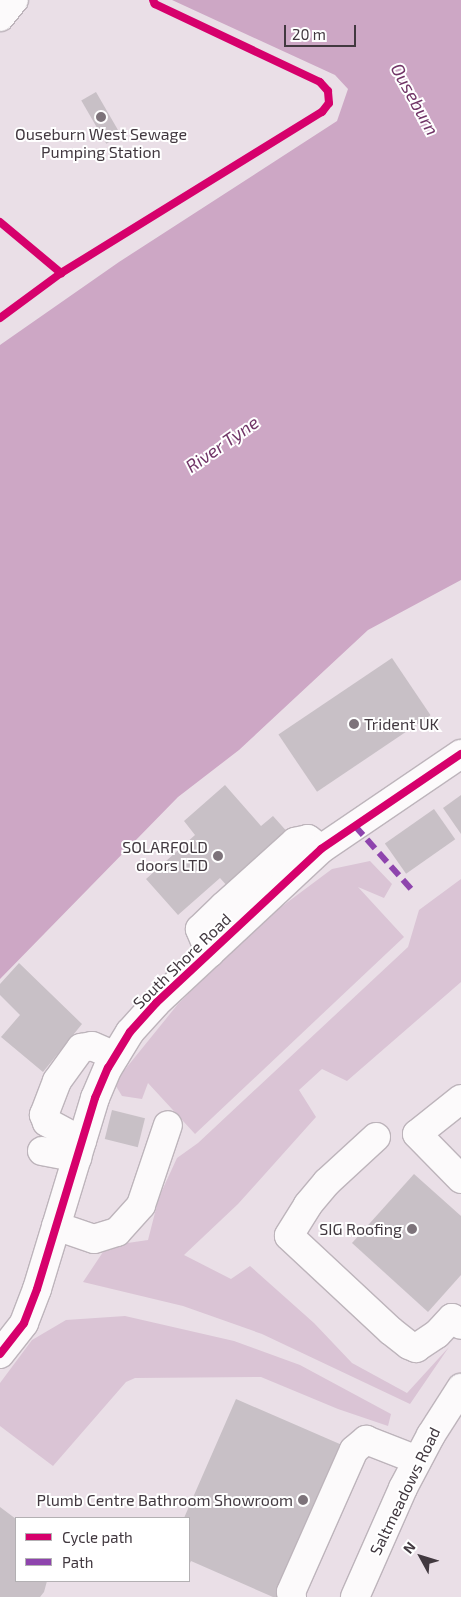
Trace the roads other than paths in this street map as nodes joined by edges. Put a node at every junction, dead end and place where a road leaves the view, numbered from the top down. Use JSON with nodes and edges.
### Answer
{"nodes":[{"id":1,"x":14,"y":0,"type":"edge"},
{"id":2,"x":0,"y":17,"type":"edge"},
{"id":3,"x":461,"y":754,"type":"edge"},
{"id":4,"x":115,"y":1056,"type":"junction"},
{"id":5,"x":461,"y":1099,"type":"edge"},
{"id":6,"x":168,"y":1125,"type":"dead end"},
{"id":7,"x":376,"y":1137,"type":"dead end"},
{"id":8,"x":80,"y":1149,"type":"junction"},
{"id":9,"x":42,"y":1151,"type":"dead end"},
{"id":10,"x":461,"y":1179,"type":"edge"},
{"id":11,"x":56,"y":1226,"type":"junction"},
{"id":12,"x":458,"y":1317,"type":"edge"},
{"id":13,"x":0,"y":1354,"type":"edge"},
{"id":14,"x":461,"y":1388,"type":"edge"},
{"id":15,"x":417,"y":1460,"type":"junction"},
{"id":16,"x":292,"y":1597,"type":"edge"},
{"id":17,"x":355,"y":1597,"type":"edge"}],
"edges":[{"from":1,"to":2,"type":"street"},
{"from":3,"to":4,"type":"street","name":"South Shore Road"},
{"from":4,"to":8,"type":"street","name":"South Shore Road"},
{"from":4,"to":8,"type":"street"},
{"from":5,"to":10,"type":"street"},
{"from":6,"to":11,"type":"street"},
{"from":7,"to":12,"type":"street"},
{"from":8,"to":9,"type":"street"},
{"from":8,"to":11,"type":"street","name":"South Shore Road"},
{"from":11,"to":13,"type":"street","name":"South Shore Road"},
{"from":14,"to":15,"type":"street","name":"Saltmeadows Road"},
{"from":15,"to":16,"type":"street"},
{"from":15,"to":17,"type":"street","name":"Saltmeadows Road"}]}
